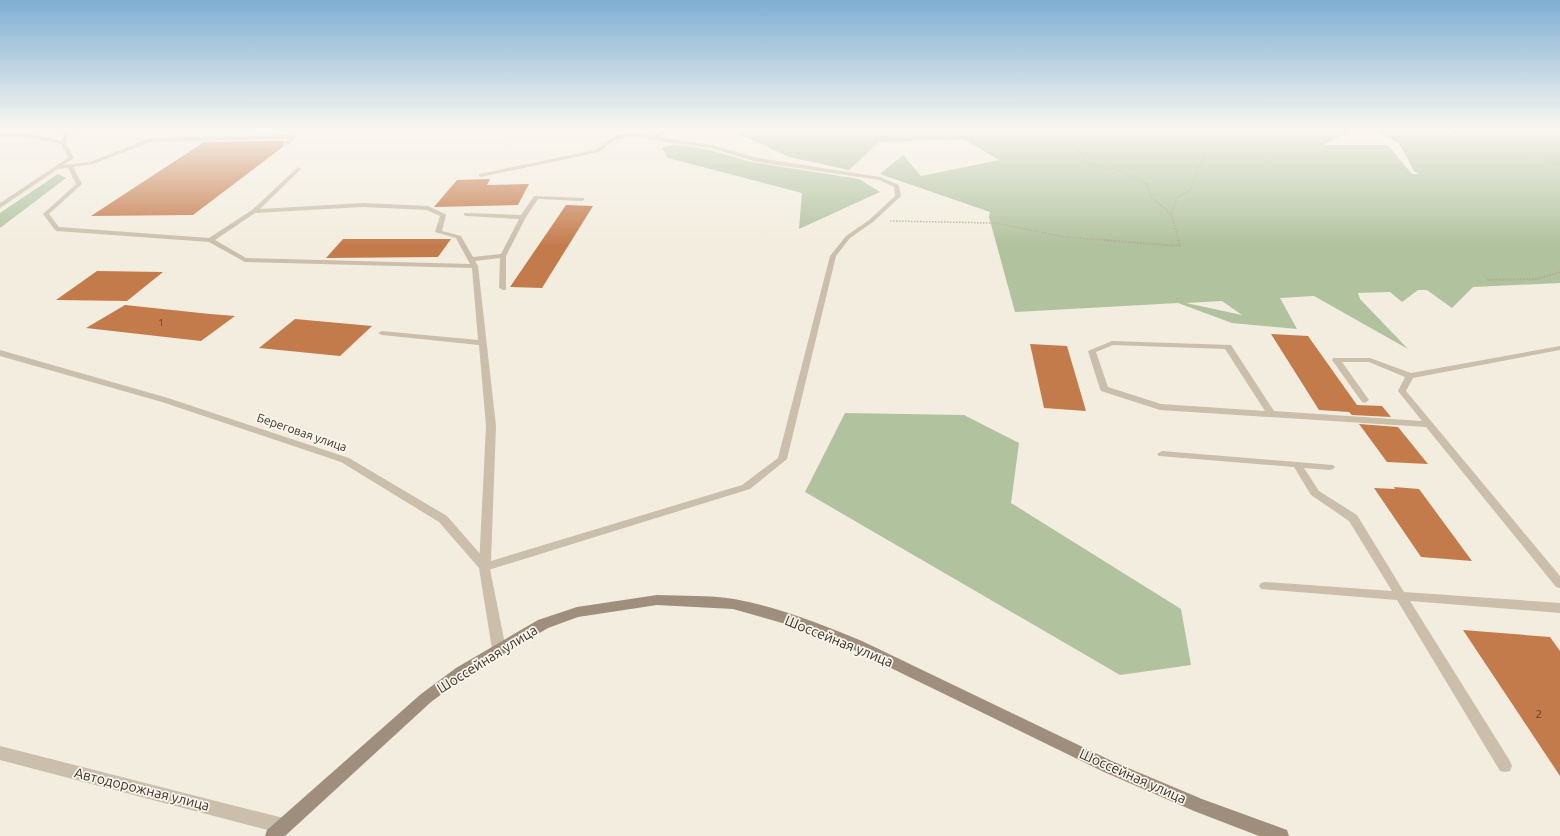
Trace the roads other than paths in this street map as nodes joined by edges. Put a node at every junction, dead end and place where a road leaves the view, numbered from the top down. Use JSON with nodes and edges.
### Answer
{"nodes":[{"id":1,"x":56,"y":168,"type":"edge"},
{"id":2,"x":71,"y":168,"type":"edge"},
{"id":3,"x":518,"y":168,"type":"edge"},
{"id":4,"x":809,"y":168,"type":"edge"},
{"id":5,"x":298,"y":169,"type":"dead end"},
{"id":6,"x":481,"y":176,"type":"dead end"},
{"id":7,"x":582,"y":199,"type":"dead end"},
{"id":8,"x":0,"y":206,"type":"edge"},
{"id":9,"x":254,"y":211,"type":"junction"},
{"id":10,"x":466,"y":214,"type":"dead end"},
{"id":11,"x":523,"y":217,"type":"junction"},
{"id":12,"x":210,"y":240,"type":"junction"},
{"id":13,"x":503,"y":256,"type":"junction"},
{"id":14,"x":473,"y":262,"type":"junction"},
{"id":15,"x":503,"y":288,"type":"dead end"},
{"id":16,"x":382,"y":333,"type":"dead end"},
{"id":17,"x":483,"y":343,"type":"junction"},
{"id":18,"x":1560,"y":348,"type":"edge"},
{"id":19,"x":0,"y":353,"type":"edge"},
{"id":20,"x":1410,"y":376,"type":"junction"},
{"id":21,"x":1365,"y":400,"type":"dead end"},
{"id":22,"x":1271,"y":414,"type":"junction"},
{"id":23,"x":1429,"y":424,"type":"junction"},
{"id":24,"x":1162,"y":454,"type":"dead end"},
{"id":25,"x":1297,"y":465,"type":"junction"},
{"id":26,"x":1330,"y":467,"type":"dead end"},
{"id":27,"x":485,"y":567,"type":"junction"},
{"id":28,"x":1560,"y":584,"type":"edge"},
{"id":29,"x":1265,"y":586,"type":"dead end"},
{"id":30,"x":1401,"y":597,"type":"junction"},
{"id":31,"x":1560,"y":608,"type":"edge"},
{"id":32,"x":499,"y":649,"type":"junction"},
{"id":33,"x":0,"y":753,"type":"edge"},
{"id":34,"x":1505,"y":766,"type":"dead end"},
{"id":35,"x":278,"y":831,"type":"edge"},
{"id":36,"x":1280,"y":836,"type":"edge"}],
"edges":[{"from":1,"to":8,"type":"lane"},
{"from":2,"to":12,"type":"lane"},
{"from":3,"to":6,"type":"lane"},
{"from":4,"to":27,"type":"lane"},
{"from":5,"to":9,"type":"lane"},
{"from":7,"to":11,"type":"lane"},
{"from":9,"to":12,"type":"lane"},
{"from":9,"to":14,"type":"lane"},
{"from":10,"to":11,"type":"lane"},
{"from":11,"to":13,"type":"lane"},
{"from":12,"to":14,"type":"lane"},
{"from":13,"to":14,"type":"lane"},
{"from":13,"to":15,"type":"lane"},
{"from":14,"to":17,"type":"lane"},
{"from":16,"to":17,"type":"lane"},
{"from":17,"to":27,"type":"lane"},
{"from":18,"to":20,"type":"lane"},
{"from":19,"to":27,"type":"street","name":"Береговая улица"},
{"from":20,"to":21,"type":"lane"},
{"from":20,"to":23,"type":"lane"},
{"from":22,"to":22,"type":"lane"},
{"from":22,"to":23,"type":"lane"},
{"from":23,"to":28,"type":"lane"},
{"from":24,"to":25,"type":"lane"},
{"from":25,"to":26,"type":"lane"},
{"from":25,"to":30,"type":"lane"},
{"from":27,"to":32,"type":"street"},
{"from":29,"to":30,"type":"lane"},
{"from":30,"to":31,"type":"lane"},
{"from":30,"to":34,"type":"lane"},
{"from":32,"to":35,"type":"main road","name":"Шоссейная улица"},
{"from":32,"to":36,"type":"main road","name":"Шоссейная улица"},
{"from":33,"to":35,"type":"street","name":"Автодорожная улица"}]}
